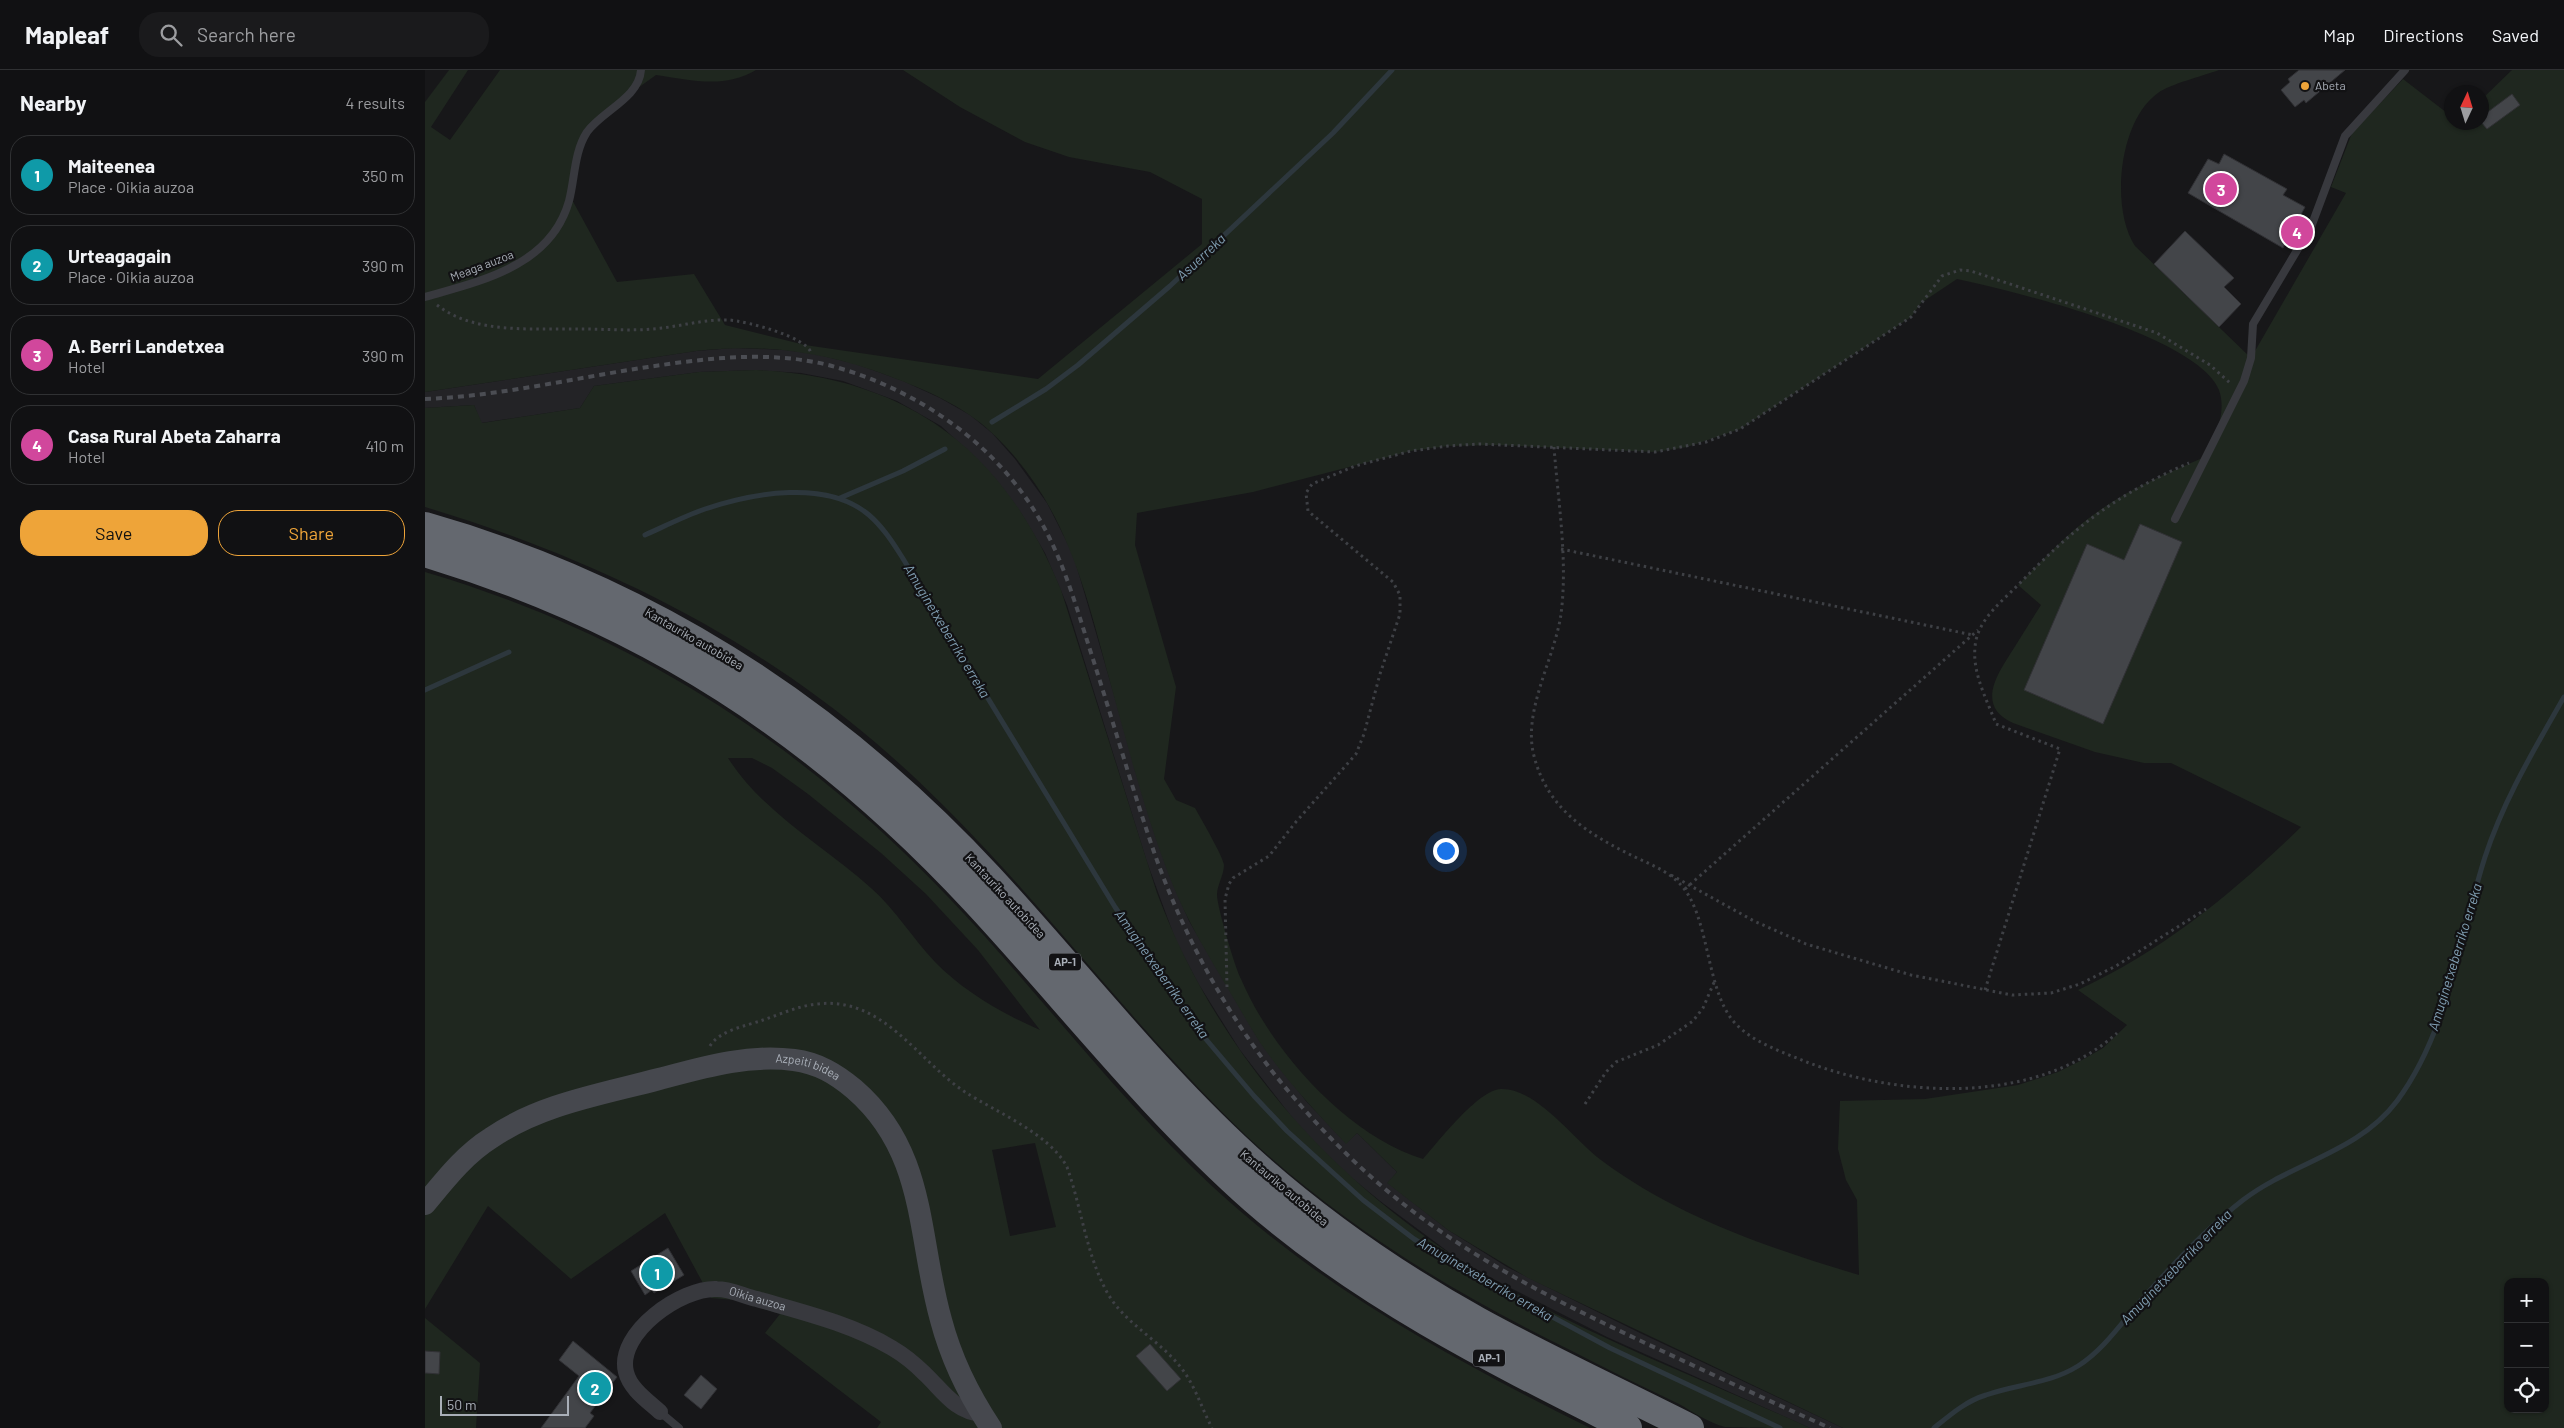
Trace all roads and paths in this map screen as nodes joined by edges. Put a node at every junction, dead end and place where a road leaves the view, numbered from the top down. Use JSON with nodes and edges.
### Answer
{"nodes":[{"id":1,"x":641,"y":70,"type":"edge"},
{"id":2,"x":2405,"y":70,"type":"edge"},
{"id":3,"x":426,"y":297,"type":"edge"},
{"id":4,"x":811,"y":353,"type":"dead end"},
{"id":5,"x":2239,"y":392,"type":"junction"},
{"id":6,"x":1554,"y":447,"type":"junction"},
{"id":7,"x":2207,"y":456,"type":"junction"},
{"id":8,"x":2175,"y":519,"type":"dead end"},
{"id":9,"x":425,"y":526,"type":"edge"},
{"id":10,"x":1561,"y":549,"type":"junction"},
{"id":11,"x":425,"y":553,"type":"edge"},
{"id":12,"x":1978,"y":630,"type":"junction"},
{"id":13,"x":1973,"y":635,"type":"junction"},
{"id":14,"x":1661,"y":870,"type":"junction"},
{"id":15,"x":1690,"y":884,"type":"junction"},
{"id":16,"x":1685,"y":889,"type":"junction"},
{"id":17,"x":2206,"y":909,"type":"dead end"},
{"id":18,"x":1715,"y":978,"type":"junction"},
{"id":19,"x":1227,"y":986,"type":"dead end"},
{"id":20,"x":1985,"y":990,"type":"junction"},
{"id":21,"x":2117,"y":1033,"type":"dead end"},
{"id":22,"x":707,"y":1066,"type":"junction"},
{"id":23,"x":1585,"y":1104,"type":"dead end"},
{"id":24,"x":425,"y":1204,"type":"edge"},
{"id":25,"x":660,"y":1412,"type":"joint"},
{"id":26,"x":987,"y":1421,"type":"edge"},
{"id":27,"x":679,"y":1428,"type":"edge"},
{"id":28,"x":1212,"y":1428,"type":"edge"},
{"id":29,"x":1628,"y":1428,"type":"edge"},
{"id":30,"x":1690,"y":1428,"type":"edge"}],
"edges":[{"from":1,"to":3,"type":"lane","name":"Meaga auzoa"},
{"from":2,"to":5,"type":"lane"},
{"from":3,"to":4,"type":"path"},
{"from":5,"to":6,"type":"path"},
{"from":5,"to":7,"type":"lane"},
{"from":6,"to":10,"type":"path"},
{"from":6,"to":19,"type":"path"},
{"from":7,"to":8,"type":"lane"},
{"from":7,"to":12,"type":"path"},
{"from":9,"to":30,"type":"highway","name":"Kantauriko autobidea","number":"AP-1"},
{"from":10,"to":13,"type":"path"},
{"from":10,"to":14,"type":"path"},
{"from":11,"to":29,"type":"highway","name":"Kantauriko autobidea","number":"AP-1"},
{"from":12,"to":13,"type":"path"},
{"from":12,"to":20,"type":"path"},
{"from":13,"to":15,"type":"path"},
{"from":14,"to":15,"type":"path"},
{"from":14,"to":16,"type":"path"},
{"from":15,"to":16,"type":"path"},
{"from":15,"to":20,"type":"path"},
{"from":16,"to":18,"type":"path"},
{"from":17,"to":20,"type":"path"},
{"from":18,"to":21,"type":"path"},
{"from":18,"to":23,"type":"path"},
{"from":22,"to":24,"type":"main road","name":"Azpeiti bidea"},
{"from":22,"to":26,"type":"main road","name":"Azpeiti bidea"},
{"from":22,"to":28,"type":"path"},
{"from":25,"to":26,"type":"street","name":"Oikia auzoa"},
{"from":25,"to":27,"type":"lane","name":"Oikia auzoa"}]}
